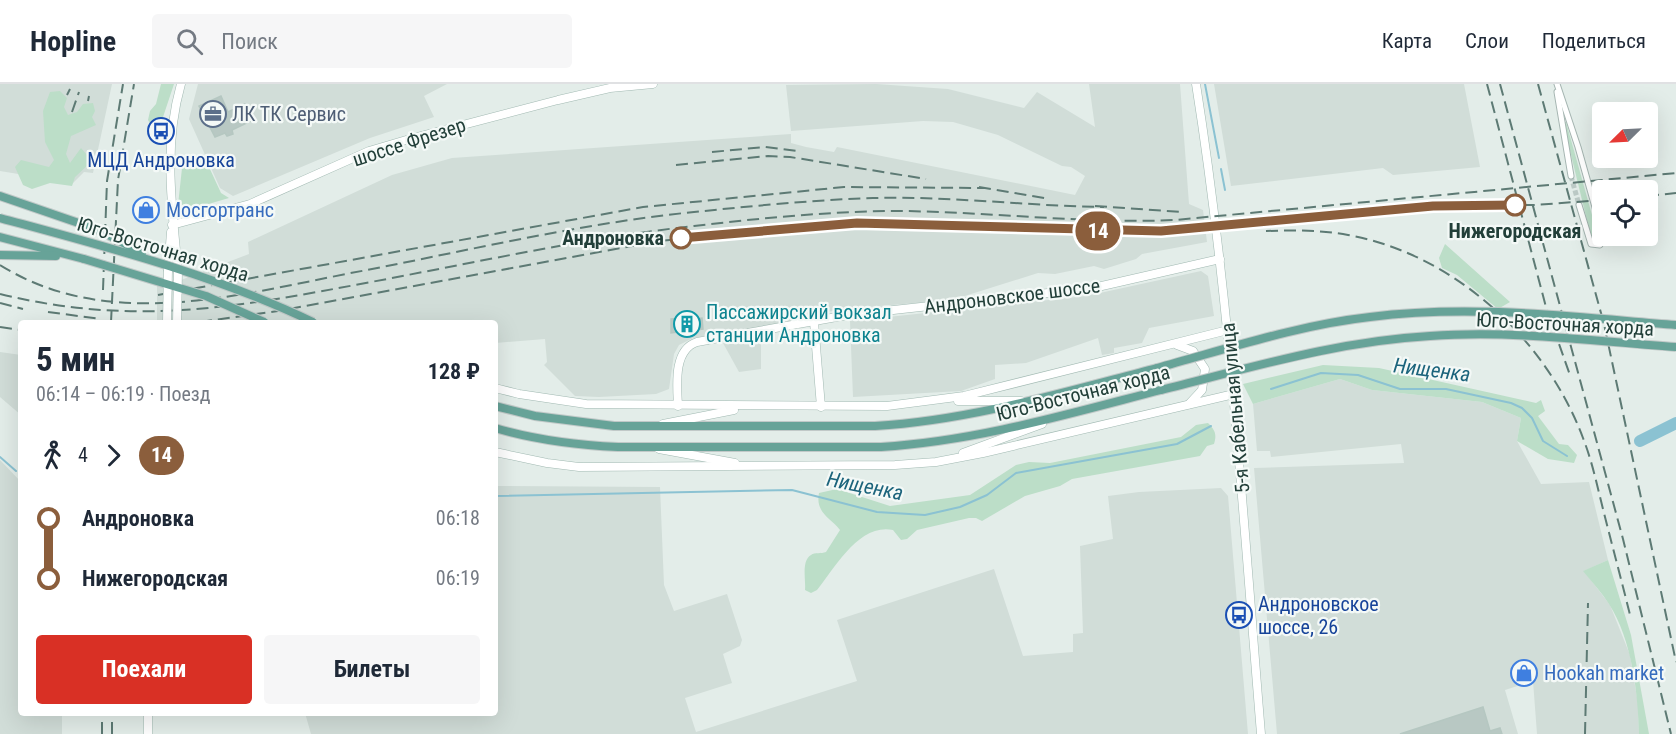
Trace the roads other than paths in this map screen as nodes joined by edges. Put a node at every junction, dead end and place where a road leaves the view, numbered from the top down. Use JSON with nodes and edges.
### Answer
{"nodes":[{"id":1,"x":181,"y":84,"type":"edge"},
{"id":2,"x":653,"y":84,"type":"edge"},
{"id":3,"x":1196,"y":84,"type":"edge"},
{"id":4,"x":1556,"y":84,"type":"edge"},
{"id":5,"x":1571,"y":176,"type":"tunnel mouth"},
{"id":6,"x":0,"y":196,"type":"edge"},
{"id":7,"x":1592,"y":198,"type":"edge"},
{"id":8,"x":1579,"y":205,"type":"tunnel mouth"},
{"id":9,"x":0,"y":218,"type":"edge"},
{"id":10,"x":172,"y":225,"type":"junction"},
{"id":11,"x":0,"y":237,"type":"edge"},
{"id":12,"x":1592,"y":244,"type":"edge"},
{"id":13,"x":0,"y":255,"type":"edge"},
{"id":14,"x":84,"y":259,"type":"junction"},
{"id":15,"x":1220,"y":259,"type":"junction"},
{"id":16,"x":159,"y":261,"type":"junction"},
{"id":17,"x":167,"y":320,"type":"edge"},
{"id":18,"x":177,"y":320,"type":"edge"},
{"id":19,"x":260,"y":320,"type":"edge"},
{"id":20,"x":309,"y":320,"type":"edge"},
{"id":21,"x":814,"y":322,"type":"junction"},
{"id":22,"x":1676,"y":323,"type":"edge"},
{"id":23,"x":1228,"y":330,"type":"junction"},
{"id":24,"x":1167,"y":346,"type":"junction"},
{"id":25,"x":1676,"y":347,"type":"edge"},
{"id":26,"x":498,"y":389,"type":"edge"},
{"id":27,"x":1234,"y":394,"type":"junction"},
{"id":28,"x":1032,"y":400,"type":"junction"},
{"id":29,"x":933,"y":401,"type":"junction"},
{"id":30,"x":678,"y":406,"type":"junction"},
{"id":31,"x":750,"y":406,"type":"junction"},
{"id":32,"x":499,"y":407,"type":"edge"},
{"id":33,"x":821,"y":407,"type":"junction"},
{"id":34,"x":1182,"y":407,"type":"junction"},
{"id":35,"x":1067,"y":414,"type":"junction"},
{"id":36,"x":655,"y":426,"type":"junction"},
{"id":37,"x":498,"y":430,"type":"edge"},
{"id":38,"x":645,"y":447,"type":"junction"},
{"id":39,"x":498,"y":453,"type":"edge"},
{"id":40,"x":945,"y":460,"type":"junction"},
{"id":41,"x":753,"y":467,"type":"junction"},
{"id":42,"x":148,"y":716,"type":"edge"},
{"id":43,"x":148,"y":734,"type":"edge"},
{"id":44,"x":1261,"y":734,"type":"edge"}],
"edges":[{"from":1,"to":10,"type":"street"},
{"from":2,"to":10,"type":"street","name":"шоссе Фрезер"},
{"from":3,"to":15,"type":"street","name":"5-я Кабельная улица"},
{"from":4,"to":5,"type":"street"},
{"from":4,"to":7,"type":"street"},
{"from":6,"to":16,"type":"main road","bridge":true},
{"from":8,"to":12,"type":"street"},
{"from":9,"to":16,"type":"main road","name":"Юго-Восточная хорда","bridge":true},
{"from":10,"to":17,"type":"street","bridge":true},
{"from":10,"to":18,"type":"street","bridge":true},
{"from":11,"to":14,"type":"main road","name":"Юго-Восточная хорда"},
{"from":13,"to":14,"type":"main road"},
{"from":14,"to":19,"type":"main road","name":"Юго-Восточная хорда","bridge":true},
{"from":15,"to":21,"type":"street","name":"Андроновское шоссе"},
{"from":15,"to":23,"type":"street","name":"5-я Кабельная улица"},
{"from":16,"to":20,"type":"main road","name":"Юго-Восточная хорда","bridge":true},
{"from":21,"to":30,"type":"street","name":"Андроновское шоссе"},
{"from":21,"to":33,"type":"street"},
{"from":22,"to":28,"type":"main road","name":"Юго-Восточная хорда","bridge":true},
{"from":23,"to":24,"type":"street"},
{"from":23,"to":27,"type":"street","name":"5-я Кабельная улица"},
{"from":24,"to":29,"type":"street"},
{"from":24,"to":34,"type":"street"},
{"from":25,"to":35,"type":"main road","name":"Юго-Восточная хорда","bridge":true},
{"from":26,"to":30,"type":"street"},
{"from":27,"to":34,"type":"street"},
{"from":27,"to":44,"type":"street","name":"5-я Кабельная улица"},
{"from":28,"to":29,"type":"street"},
{"from":28,"to":36,"type":"main road","name":"Юго-Восточная хорда"},
{"from":29,"to":33,"type":"street"},
{"from":30,"to":31,"type":"street"},
{"from":31,"to":33,"type":"street"},
{"from":31,"to":36,"type":"street"},
{"from":32,"to":36,"type":"main road","name":"Юго-Восточная хорда"},
{"from":34,"to":40,"type":"street"},
{"from":35,"to":38,"type":"main road","name":"Юго-Восточная хорда"},
{"from":35,"to":40,"type":"street"},
{"from":37,"to":38,"type":"main road","name":"Юго-Восточная хорда"},
{"from":38,"to":41,"type":"street"},
{"from":39,"to":41,"type":"street"},
{"from":40,"to":41,"type":"street"},
{"from":42,"to":43,"type":"street"}]}
